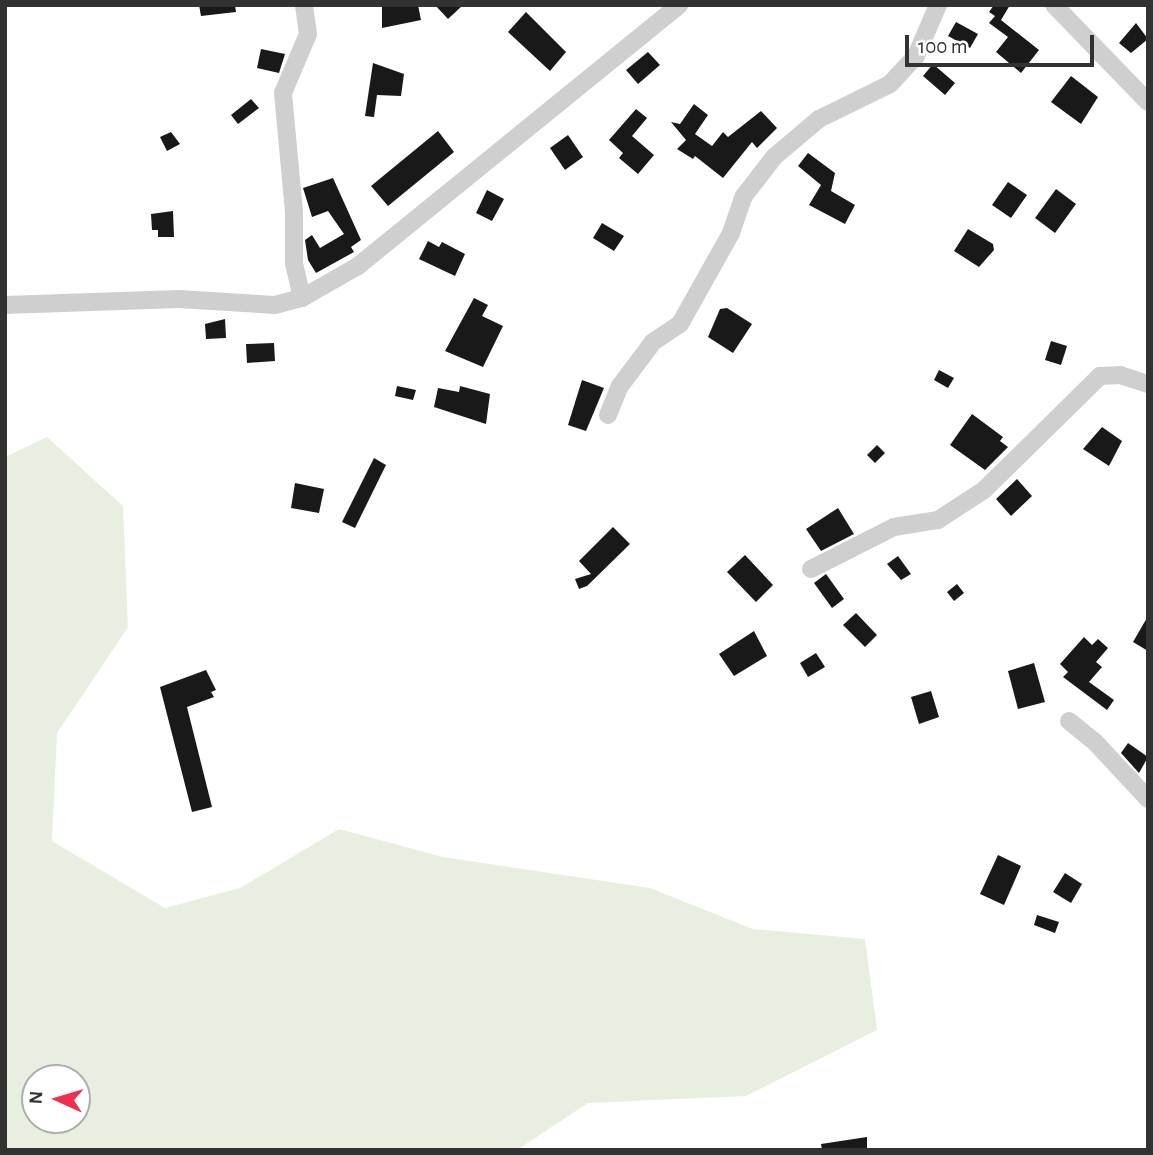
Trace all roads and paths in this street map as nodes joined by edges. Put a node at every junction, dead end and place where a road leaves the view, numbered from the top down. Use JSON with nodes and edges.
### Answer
{"nodes":[{"id":1,"x":304,"y":5,"type":"edge"},
{"id":2,"x":679,"y":5,"type":"edge"},
{"id":3,"x":938,"y":5,"type":"edge"},
{"id":4,"x":1054,"y":5,"type":"edge"},
{"id":5,"x":1148,"y":102,"type":"edge"},
{"id":6,"x":302,"y":298,"type":"junction"},
{"id":7,"x":5,"y":305,"type":"edge"},
{"id":8,"x":1148,"y":384,"type":"edge"},
{"id":9,"x":608,"y":415,"type":"dead end"},
{"id":10,"x":811,"y":569,"type":"dead end"},
{"id":11,"x":1069,"y":721,"type":"dead end"},
{"id":12,"x":1148,"y":799,"type":"edge"}],
"edges":[{"from":1,"to":6,"type":"street"},
{"from":2,"to":6,"type":"street"},
{"from":3,"to":9,"type":"street"},
{"from":4,"to":5,"type":"street"},
{"from":6,"to":7,"type":"street"},
{"from":8,"to":10,"type":"street"},
{"from":11,"to":12,"type":"street"}]}
